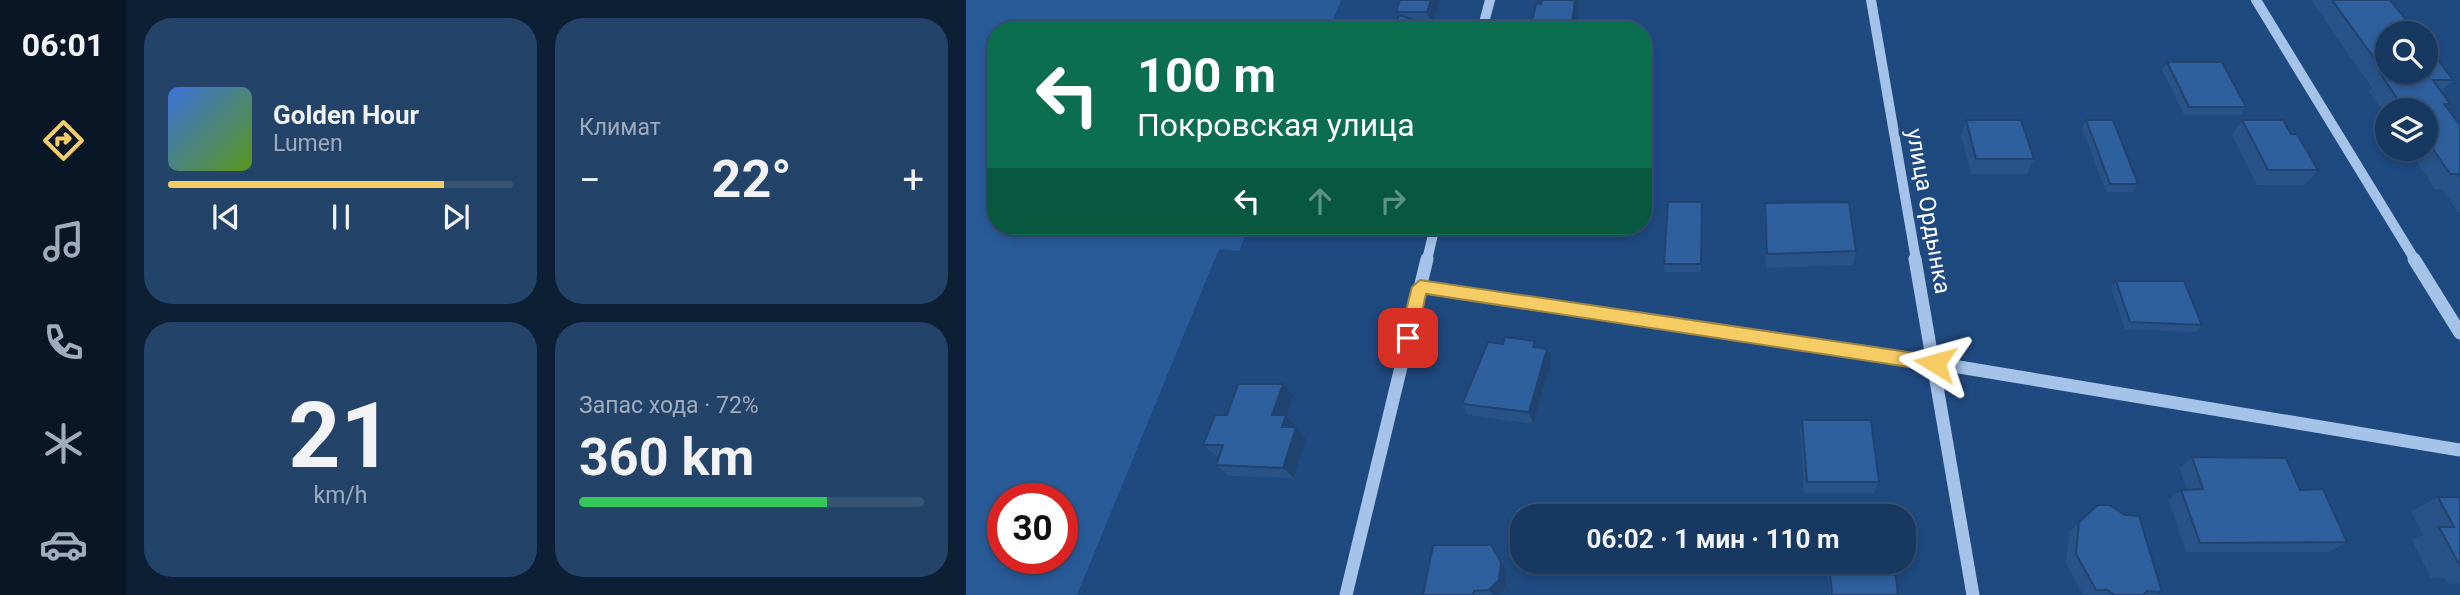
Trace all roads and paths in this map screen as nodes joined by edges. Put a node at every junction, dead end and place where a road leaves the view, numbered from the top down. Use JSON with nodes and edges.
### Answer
{"nodes":[{"id":1,"x":1490,"y":0,"type":"edge"},
{"id":2,"x":1871,"y":0,"type":"edge"},
{"id":3,"x":2256,"y":0,"type":"edge"},
{"id":4,"x":1484,"y":21,"type":"edge"},
{"id":5,"x":1433,"y":235,"type":"edge"},
{"id":6,"x":1420,"y":287,"type":"junction"},
{"id":7,"x":2460,"y":333,"type":"edge"},
{"id":8,"x":1935,"y":363,"type":"junction"},
{"id":9,"x":2460,"y":450,"type":"edge"},
{"id":10,"x":1346,"y":595,"type":"edge"},
{"id":11,"x":1973,"y":595,"type":"edge"}],
"edges":[{"from":1,"to":4,"type":"street"},
{"from":2,"to":8,"type":"street","name":"улица Ордынка"},
{"from":3,"to":7,"type":"street"},
{"from":5,"to":6,"type":"street"},
{"from":6,"to":8,"type":"street"},
{"from":6,"to":10,"type":"street"},
{"from":8,"to":9,"type":"street"},
{"from":8,"to":11,"type":"street","name":"улица Ордынка"}]}
